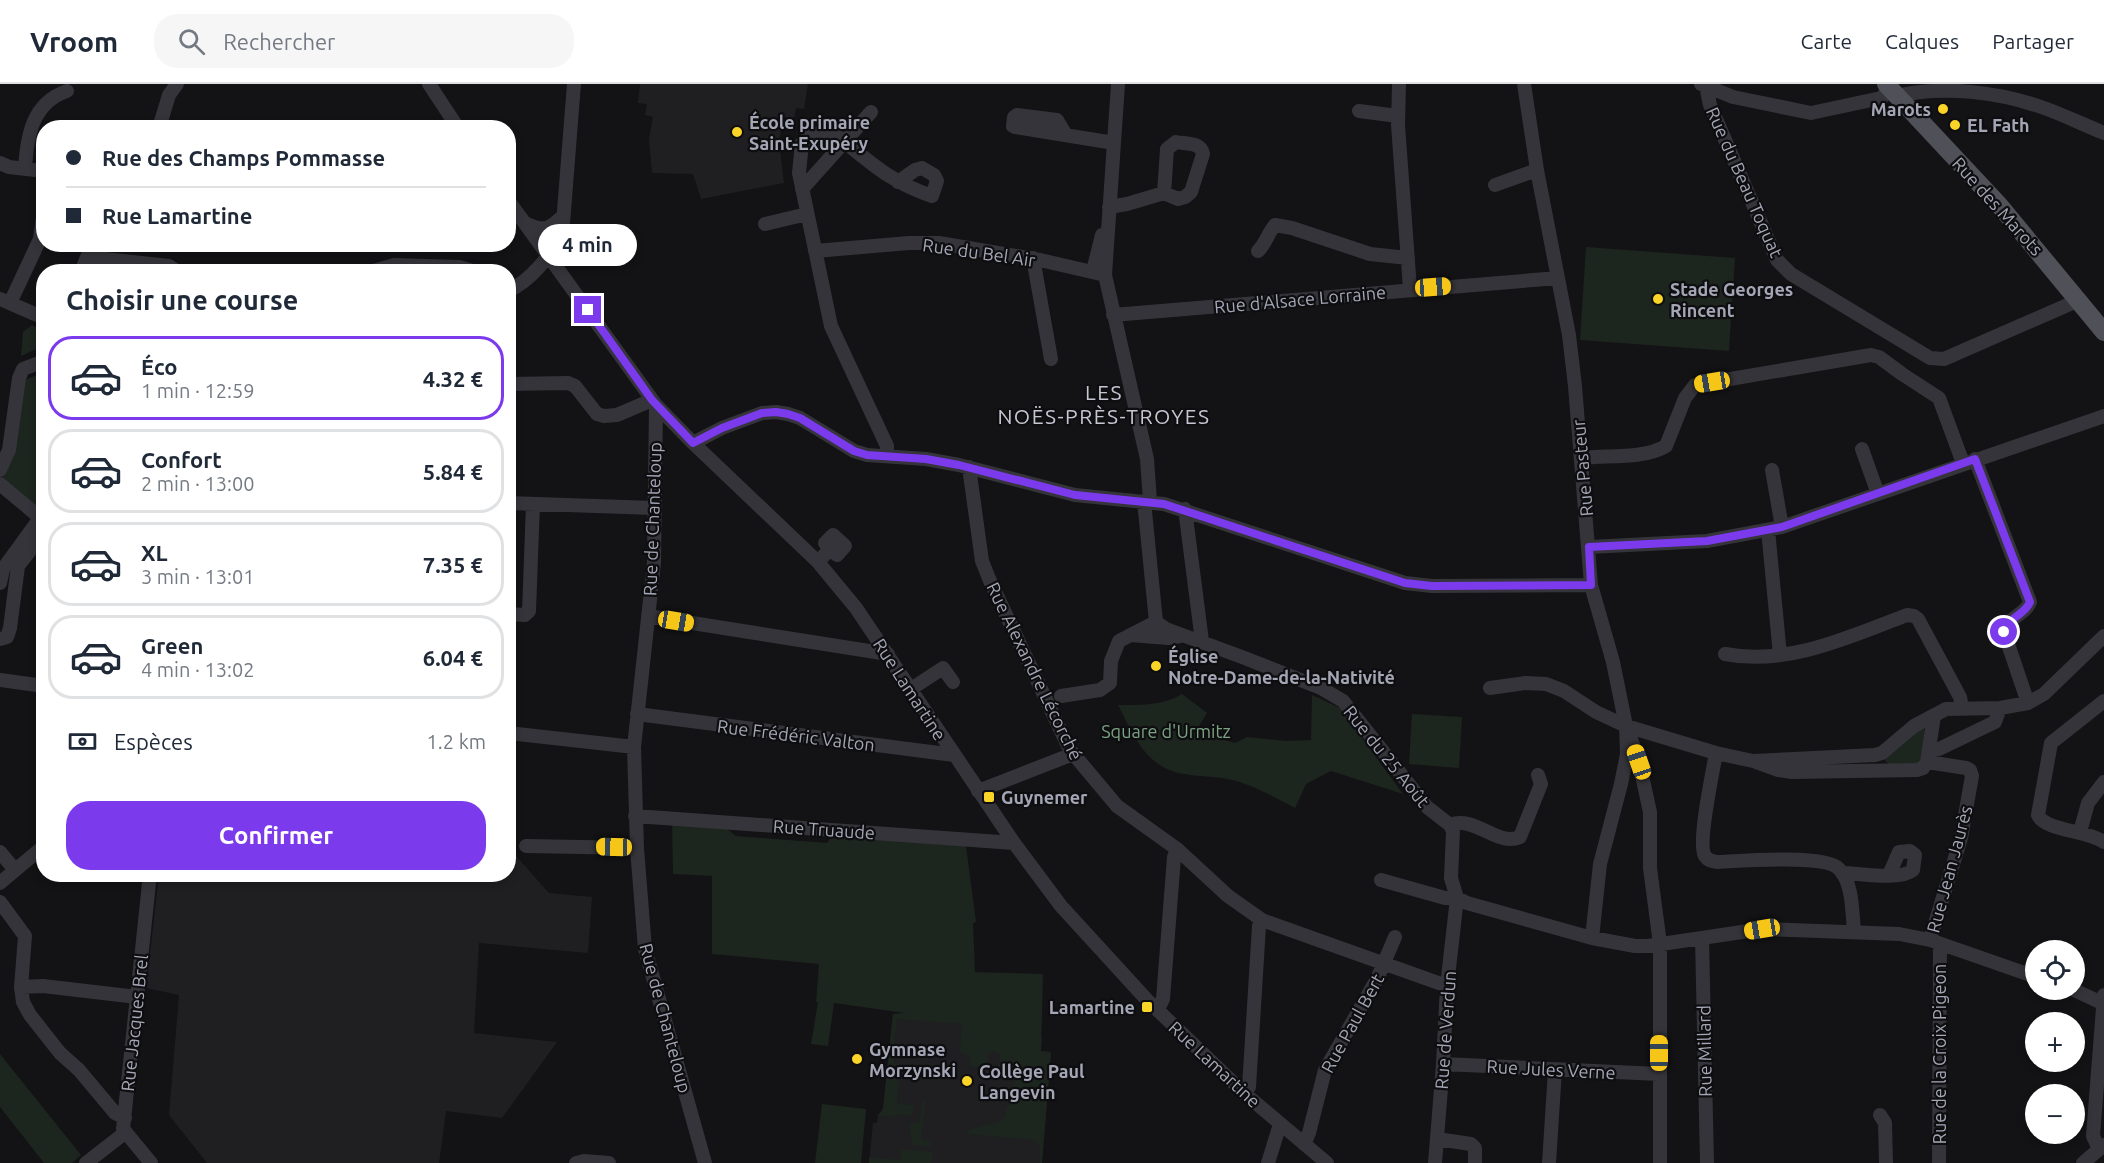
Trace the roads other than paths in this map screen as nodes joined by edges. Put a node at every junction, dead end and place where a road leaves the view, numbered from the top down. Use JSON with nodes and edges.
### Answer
{"nodes":[{"id":1,"x":177,"y":84,"type":"edge"},
{"id":2,"x":429,"y":84,"type":"edge"},
{"id":3,"x":574,"y":84,"type":"edge"},
{"id":4,"x":1118,"y":84,"type":"edge"},
{"id":5,"x":1399,"y":84,"type":"edge"},
{"id":6,"x":1524,"y":84,"type":"edge"},
{"id":7,"x":1703,"y":85,"type":"edge"},
{"id":8,"x":1891,"y":90,"type":"edge"},
{"id":9,"x":67,"y":91,"type":"dead end"},
{"id":10,"x":1359,"y":111,"type":"dead end"},
{"id":11,"x":872,"y":112,"type":"dead end"},
{"id":12,"x":1398,"y":116,"type":"junction"},
{"id":13,"x":161,"y":120,"type":"edge"},
{"id":14,"x":453,"y":120,"type":"edge"},
{"id":15,"x":2104,"y":133,"type":"edge"},
{"id":16,"x":1066,"y":135,"type":"dead end"},
{"id":17,"x":846,"y":142,"type":"junction"},
{"id":18,"x":1113,"y":142,"type":"junction"},
{"id":19,"x":0,"y":163,"type":"edge"},
{"id":20,"x":25,"y":169,"type":"junction"},
{"id":21,"x":36,"y":170,"type":"edge"},
{"id":22,"x":1537,"y":170,"type":"junction"},
{"id":23,"x":898,"y":182,"type":"dead end"},
{"id":24,"x":1495,"y":185,"type":"dead end"},
{"id":25,"x":802,"y":189,"type":"junction"},
{"id":26,"x":1164,"y":193,"type":"dead end"},
{"id":27,"x":1109,"y":207,"type":"junction"},
{"id":28,"x":516,"y":211,"type":"edge"},
{"id":29,"x":807,"y":214,"type":"junction"},
{"id":30,"x":564,"y":215,"type":"junction"},
{"id":31,"x":525,"y":223,"type":"junction"},
{"id":32,"x":765,"y":224,"type":"dead end"},
{"id":33,"x":36,"y":246,"type":"edge"},
{"id":34,"x":815,"y":251,"type":"junction"},
{"id":35,"x":1258,"y":251,"type":"dead end"},
{"id":36,"x":550,"y":255,"type":"junction"},
{"id":37,"x":1033,"y":258,"type":"junction"},
{"id":38,"x":1408,"y":258,"type":"junction"},
{"id":39,"x":84,"y":264,"type":"edge"},
{"id":40,"x":151,"y":264,"type":"edge"},
{"id":41,"x":1099,"y":273,"type":"junction"},
{"id":42,"x":1558,"y":278,"type":"junction"},
{"id":43,"x":516,"y":287,"type":"edge"},
{"id":44,"x":1410,"y":289,"type":"junction"},
{"id":45,"x":2079,"y":300,"type":"junction"},
{"id":46,"x":5,"y":301,"type":"edge"},
{"id":47,"x":36,"y":315,"type":"edge"},
{"id":48,"x":1113,"y":315,"type":"junction"},
{"id":49,"x":2104,"y":332,"type":"edge"},
{"id":50,"x":1051,"y":359,"type":"dead end"},
{"id":51,"x":36,"y":364,"type":"edge"},
{"id":52,"x":516,"y":384,"type":"edge"},
{"id":53,"x":654,"y":402,"type":"junction"},
{"id":54,"x":2104,"y":416,"type":"edge"},
{"id":55,"x":693,"y":443,"type":"junction"},
{"id":56,"x":1862,"y":449,"type":"dead end"},
{"id":57,"x":887,"y":456,"type":"junction"},
{"id":58,"x":1582,"y":458,"type":"junction"},
{"id":59,"x":1969,"y":461,"type":"junction"},
{"id":60,"x":969,"y":467,"type":"junction"},
{"id":61,"x":0,"y":470,"type":"edge"},
{"id":62,"x":1772,"y":470,"type":"dead end"},
{"id":63,"x":0,"y":484,"type":"edge"},
{"id":64,"x":1878,"y":494,"type":"junction"},
{"id":65,"x":1147,"y":501,"type":"junction"},
{"id":66,"x":516,"y":503,"type":"edge"},
{"id":67,"x":532,"y":504,"type":"junction"},
{"id":68,"x":654,"y":508,"type":"junction"},
{"id":69,"x":1185,"y":509,"type":"junction"},
{"id":70,"x":36,"y":515,"type":"edge"},
{"id":71,"x":1782,"y":527,"type":"junction"},
{"id":72,"x":36,"y":528,"type":"edge"},
{"id":73,"x":1768,"y":530,"type":"junction"},
{"id":74,"x":36,"y":543,"type":"edge"},
{"id":75,"x":1589,"y":547,"type":"junction"},
{"id":76,"x":830,"y":549,"type":"dead end"},
{"id":77,"x":818,"y":562,"type":"junction"},
{"id":78,"x":0,"y":583,"type":"edge"},
{"id":79,"x":1591,"y":585,"type":"junction"},
{"id":80,"x":516,"y":614,"type":"edge"},
{"id":81,"x":648,"y":616,"type":"junction"},
{"id":82,"x":1157,"y":628,"type":"junction"},
{"id":83,"x":2104,"y":638,"type":"edge"},
{"id":84,"x":0,"y":639,"type":"edge"},
{"id":85,"x":1202,"y":641,"type":"junction"},
{"id":86,"x":888,"y":654,"type":"junction"},
{"id":87,"x":1725,"y":654,"type":"dead end"},
{"id":88,"x":1780,"y":655,"type":"junction"},
{"id":89,"x":0,"y":680,"type":"edge"},
{"id":90,"x":953,"y":681,"type":"dead end"},
{"id":91,"x":36,"y":685,"type":"edge"},
{"id":92,"x":1490,"y":688,"type":"dead end"},
{"id":93,"x":911,"y":689,"type":"junction"},
{"id":94,"x":1060,"y":696,"type":"dead end"},
{"id":95,"x":2104,"y":701,"type":"edge"},
{"id":96,"x":2028,"y":703,"type":"junction"},
{"id":97,"x":1962,"y":708,"type":"junction"},
{"id":98,"x":2001,"y":708,"type":"junction"},
{"id":99,"x":637,"y":714,"type":"junction"},
{"id":100,"x":1934,"y":716,"type":"junction"},
{"id":101,"x":1626,"y":726,"type":"junction"},
{"id":102,"x":516,"y":734,"type":"edge"},
{"id":103,"x":634,"y":747,"type":"junction"},
{"id":104,"x":1716,"y":753,"type":"junction"},
{"id":105,"x":1073,"y":754,"type":"junction"},
{"id":106,"x":954,"y":755,"type":"junction"},
{"id":107,"x":1875,"y":755,"type":"junction"},
{"id":108,"x":1928,"y":756,"type":"junction"},
{"id":109,"x":1753,"y":761,"type":"junction"},
{"id":110,"x":1880,"y":770,"type":"junction"},
{"id":111,"x":1538,"y":775,"type":"dead end"},
{"id":112,"x":2104,"y":782,"type":"edge"},
{"id":113,"x":1621,"y":784,"type":"junction"},
{"id":114,"x":1644,"y":787,"type":"junction"},
{"id":115,"x":978,"y":791,"type":"junction"},
{"id":116,"x":635,"y":816,"type":"junction"},
{"id":117,"x":1450,"y":825,"type":"junction"},
{"id":118,"x":2080,"y":832,"type":"junction"},
{"id":119,"x":2104,"y":842,"type":"edge"},
{"id":120,"x":1014,"y":843,"type":"junction"},
{"id":121,"x":526,"y":846,"type":"dead end"},
{"id":122,"x":637,"y":848,"type":"junction"},
{"id":123,"x":1177,"y":849,"type":"junction"},
{"id":124,"x":0,"y":852,"type":"edge"},
{"id":125,"x":36,"y":853,"type":"edge"},
{"id":126,"x":15,"y":870,"type":"junction"},
{"id":127,"x":1842,"y":873,"type":"junction"},
{"id":128,"x":1890,"y":875,"type":"dead end"},
{"id":129,"x":1381,"y":880,"type":"dead end"},
{"id":130,"x":149,"y":882,"type":"edge"},
{"id":131,"x":0,"y":883,"type":"edge"},
{"id":132,"x":1457,"y":898,"type":"junction"},
{"id":133,"x":0,"y":902,"type":"edge"},
{"id":134,"x":1262,"y":920,"type":"junction"},
{"id":135,"x":1854,"y":931,"type":"junction"},
{"id":136,"x":1395,"y":937,"type":"dead end"},
{"id":137,"x":1592,"y":938,"type":"junction"},
{"id":138,"x":1702,"y":938,"type":"junction"},
{"id":139,"x":1935,"y":942,"type":"junction"},
{"id":140,"x":1660,"y":944,"type":"junction"},
{"id":141,"x":1384,"y":964,"type":"junction"},
{"id":142,"x":2025,"y":973,"type":"edge"},
{"id":143,"x":1447,"y":986,"type":"junction"},
{"id":144,"x":21,"y":987,"type":"junction"},
{"id":145,"x":2085,"y":994,"type":"edge"},
{"id":146,"x":137,"y":997,"type":"junction"},
{"id":147,"x":2104,"y":1001,"type":"edge"},
{"id":148,"x":1158,"y":1009,"type":"junction"},
{"id":149,"x":1443,"y":1064,"type":"junction"},
{"id":150,"x":1555,"y":1070,"type":"junction"},
{"id":151,"x":1659,"y":1074,"type":"junction"},
{"id":152,"x":1244,"y":1093,"type":"junction"},
{"id":153,"x":1880,"y":1115,"type":"dead end"},
{"id":154,"x":125,"y":1118,"type":"junction"},
{"id":155,"x":1280,"y":1124,"type":"junction"},
{"id":156,"x":126,"y":1132,"type":"junction"},
{"id":157,"x":1437,"y":1139,"type":"junction"},
{"id":158,"x":1304,"y":1144,"type":"junction"},
{"id":159,"x":2102,"y":1147,"type":"edge"},
{"id":160,"x":86,"y":1163,"type":"edge"},
{"id":161,"x":150,"y":1163,"type":"edge"},
{"id":162,"x":576,"y":1163,"type":"edge"},
{"id":163,"x":609,"y":1163,"type":"edge"},
{"id":164,"x":705,"y":1163,"type":"edge"},
{"id":165,"x":1268,"y":1163,"type":"edge"},
{"id":166,"x":1327,"y":1163,"type":"edge"},
{"id":167,"x":1435,"y":1163,"type":"edge"},
{"id":168,"x":1475,"y":1163,"type":"edge"},
{"id":169,"x":1549,"y":1163,"type":"edge"},
{"id":170,"x":1660,"y":1163,"type":"edge"},
{"id":171,"x":1707,"y":1163,"type":"edge"},
{"id":172,"x":1886,"y":1163,"type":"edge"},
{"id":173,"x":1939,"y":1163,"type":"edge"},
{"id":174,"x":2083,"y":1163,"type":"edge"}],
"edges":[{"from":1,"to":13,"type":"street"},
{"from":2,"to":14,"type":"street"},
{"from":3,"to":30,"type":"street"},
{"from":4,"to":18,"type":"street"},
{"from":5,"to":12,"type":"street"},
{"from":6,"to":22,"type":"street","name":"Rue Pasteur"},
{"from":7,"to":8,"type":"street"},
{"from":7,"to":45,"type":"street","name":"Rue du Beau Toquat"},
{"from":8,"to":15,"type":"street"},
{"from":8,"to":45,"type":"main road","name":"Rue des Marots"},
{"from":9,"to":20,"type":"street"},
{"from":10,"to":12,"type":"street"},
{"from":11,"to":17,"type":"street"},
{"from":12,"to":38,"type":"street"},
{"from":16,"to":18,"type":"street"},
{"from":17,"to":23,"type":"street"},
{"from":17,"to":25,"type":"street"},
{"from":17,"to":25,"type":"street"},
{"from":18,"to":27,"type":"street"},
{"from":19,"to":20,"type":"street"},
{"from":20,"to":21,"type":"street"},
{"from":22,"to":24,"type":"street"},
{"from":22,"to":42,"type":"street","name":"Rue Pasteur"},
{"from":25,"to":29,"type":"street"},
{"from":26,"to":27,"type":"street"},
{"from":27,"to":41,"type":"street"},
{"from":28,"to":31,"type":"street","name":"Rue Lamartine"},
{"from":29,"to":32,"type":"street"},
{"from":29,"to":34,"type":"street"},
{"from":30,"to":31,"type":"street"},
{"from":30,"to":36,"type":"street"},
{"from":31,"to":36,"type":"street","name":"Rue Lamartine"},
{"from":33,"to":46,"type":"street"},
{"from":34,"to":37,"type":"street","name":"Rue du Bel Air"},
{"from":34,"to":57,"type":"street"},
{"from":35,"to":38,"type":"street"},
{"from":36,"to":43,"type":"street"},
{"from":36,"to":53,"type":"street","name":"Rue Lamartine"},
{"from":37,"to":41,"type":"street","name":"Rue du Bel Air"},
{"from":37,"to":50,"type":"street"},
{"from":38,"to":44,"type":"street"},
{"from":39,"to":40,"type":"street"},
{"from":41,"to":48,"type":"street"},
{"from":42,"to":44,"type":"street","name":"Rue d'Alsace Lorraine"},
{"from":42,"to":58,"type":"street","name":"Rue Pasteur"},
{"from":44,"to":48,"type":"street","name":"Rue d'Alsace Lorraine"},
{"from":45,"to":49,"type":"main road","name":"Rue des Marots"},
{"from":46,"to":47,"type":"street"},
{"from":48,"to":65,"type":"street"},
{"from":51,"to":61,"type":"street"},
{"from":52,"to":53,"type":"street"},
{"from":53,"to":55,"type":"street","name":"Rue Lamartine"},
{"from":53,"to":68,"type":"street","name":"Rue de Chanteloup"},
{"from":54,"to":59,"type":"street"},
{"from":55,"to":57,"type":"street"},
{"from":55,"to":77,"type":"street","name":"Rue Lamartine"},
{"from":56,"to":64,"type":"street"},
{"from":57,"to":60,"type":"street"},
{"from":58,"to":59,"type":"street"},
{"from":58,"to":75,"type":"street","name":"Rue Pasteur"},
{"from":59,"to":64,"type":"street"},
{"from":59,"to":96,"type":"street"},
{"from":60,"to":65,"type":"street"},
{"from":60,"to":105,"type":"street","name":"Rue Alexandre Lécorché"},
{"from":62,"to":71,"type":"street"},
{"from":63,"to":70,"type":"street"},
{"from":64,"to":71,"type":"street"},
{"from":65,"to":69,"type":"street"},
{"from":65,"to":82,"type":"street"},
{"from":66,"to":67,"type":"street"},
{"from":67,"to":68,"type":"street"},
{"from":67,"to":80,"type":"street"},
{"from":68,"to":81,"type":"street","name":"Rue de Chanteloup"},
{"from":69,"to":79,"type":"street"},
{"from":69,"to":85,"type":"street"},
{"from":71,"to":73,"type":"street"},
{"from":72,"to":78,"type":"street"},
{"from":73,"to":75,"type":"street"},
{"from":73,"to":88,"type":"street"},
{"from":74,"to":84,"type":"street"},
{"from":75,"to":79,"type":"street","name":"Rue Pasteur"},
{"from":76,"to":77,"type":"street"},
{"from":77,"to":86,"type":"street","name":"Rue Lamartine"},
{"from":79,"to":101,"type":"street","name":"Rue Pasteur"},
{"from":81,"to":86,"type":"street"},
{"from":81,"to":99,"type":"street","name":"Rue de Chanteloup"},
{"from":82,"to":85,"type":"street","name":"Rue du 25 Août"},
{"from":82,"to":94,"type":"street"},
{"from":83,"to":96,"type":"street"},
{"from":85,"to":117,"type":"street","name":"Rue du 25 Août"},
{"from":86,"to":93,"type":"street","name":"Rue Lamartine"},
{"from":87,"to":88,"type":"street"},
{"from":88,"to":97,"type":"street"},
{"from":89,"to":91,"type":"street"},
{"from":90,"to":93,"type":"street"},
{"from":92,"to":101,"type":"street"},
{"from":93,"to":106,"type":"street","name":"Rue Lamartine"},
{"from":95,"to":118,"type":"street"},
{"from":96,"to":98,"type":"street"},
{"from":97,"to":98,"type":"street"},
{"from":97,"to":100,"type":"street"},
{"from":98,"to":108,"type":"street"},
{"from":99,"to":103,"type":"street","name":"Rue de Chanteloup"},
{"from":99,"to":106,"type":"street","name":"Rue Frédéric Valton"},
{"from":100,"to":107,"type":"street"},
{"from":100,"to":108,"type":"street"},
{"from":101,"to":104,"type":"street"},
{"from":101,"to":113,"type":"street","name":"Rue Pasteur"},
{"from":101,"to":114,"type":"street"},
{"from":102,"to":103,"type":"street"},
{"from":103,"to":116,"type":"street","name":"Rue de Chanteloup"},
{"from":104,"to":109,"type":"street"},
{"from":104,"to":127,"type":"street"},
{"from":105,"to":115,"type":"street"},
{"from":105,"to":123,"type":"street","name":"Rue Alexandre Lécorché"},
{"from":106,"to":115,"type":"street","name":"Rue Lamartine"},
{"from":107,"to":109,"type":"street"},
{"from":107,"to":110,"type":"street"},
{"from":108,"to":110,"type":"street"},
{"from":108,"to":139,"type":"street","name":"Rue Jean Jaurès"},
{"from":109,"to":110,"type":"street"},
{"from":111,"to":117,"type":"street"},
{"from":112,"to":118,"type":"street"},
{"from":113,"to":114,"type":"street"},
{"from":113,"to":137,"type":"street","name":"Rue Pasteur"},
{"from":114,"to":140,"type":"street"},
{"from":115,"to":120,"type":"street","name":"Rue Lamartine"},
{"from":116,"to":120,"type":"street","name":"Rue Truaude"},
{"from":116,"to":122,"type":"street","name":"Rue de Chanteloup"},
{"from":117,"to":132,"type":"street"},
{"from":118,"to":119,"type":"street"},
{"from":120,"to":148,"type":"street","name":"Rue Lamartine"},
{"from":121,"to":122,"type":"street"},
{"from":122,"to":164,"type":"street","name":"Rue de Chanteloup"},
{"from":123,"to":134,"type":"street","name":"Rue Alexandre Lécorché"},
{"from":123,"to":148,"type":"street"},
{"from":124,"to":126,"type":"street"},
{"from":125,"to":126,"type":"street"},
{"from":126,"to":131,"type":"street"},
{"from":127,"to":128,"type":"street"},
{"from":127,"to":135,"type":"street"},
{"from":129,"to":132,"type":"street"},
{"from":130,"to":146,"type":"street","name":"Rue Jacques Brel"},
{"from":132,"to":137,"type":"street"},
{"from":132,"to":143,"type":"street","name":"Rue de Verdun"},
{"from":133,"to":144,"type":"street"},
{"from":134,"to":141,"type":"street","name":"Rue Alexandre Lécorché"},
{"from":134,"to":152,"type":"street"},
{"from":135,"to":138,"type":"street"},
{"from":135,"to":139,"type":"street"},
{"from":136,"to":141,"type":"street","name":"Rue Paul Bert"},
{"from":137,"to":140,"type":"street"},
{"from":138,"to":140,"type":"street"},
{"from":138,"to":171,"type":"street","name":"Rue Millard"},
{"from":139,"to":142,"type":"street"},
{"from":139,"to":173,"type":"street","name":"Rue de la Croix Pigeon"},
{"from":140,"to":151,"type":"street"},
{"from":141,"to":143,"type":"street","name":"Rue Alexandre Lécorché"},
{"from":141,"to":158,"type":"street","name":"Rue Paul Bert"},
{"from":143,"to":149,"type":"street","name":"Rue de Verdun"},
{"from":144,"to":146,"type":"street"},
{"from":144,"to":154,"type":"street"},
{"from":145,"to":147,"type":"street"},
{"from":146,"to":154,"type":"street","name":"Rue Jacques Brel"},
{"from":147,"to":159,"type":"street"},
{"from":148,"to":152,"type":"street","name":"Rue Lamartine"},
{"from":149,"to":150,"type":"street","name":"Rue Jules Verne"},
{"from":149,"to":157,"type":"street","name":"Rue de Verdun"},
{"from":150,"to":151,"type":"street","name":"Rue Jules Verne"},
{"from":150,"to":169,"type":"street"},
{"from":151,"to":170,"type":"street"},
{"from":152,"to":155,"type":"street","name":"Rue Lamartine"},
{"from":153,"to":172,"type":"street"},
{"from":154,"to":156,"type":"street","name":"Rue Jacques Brel"},
{"from":155,"to":158,"type":"street","name":"Rue Lamartine"},
{"from":155,"to":165,"type":"street"},
{"from":156,"to":160,"type":"street"},
{"from":156,"to":161,"type":"street"},
{"from":157,"to":167,"type":"street","name":"Rue de Verdun"},
{"from":157,"to":168,"type":"street"},
{"from":158,"to":166,"type":"street","name":"Rue Lamartine"},
{"from":159,"to":174,"type":"street"},
{"from":162,"to":163,"type":"street"}]}
